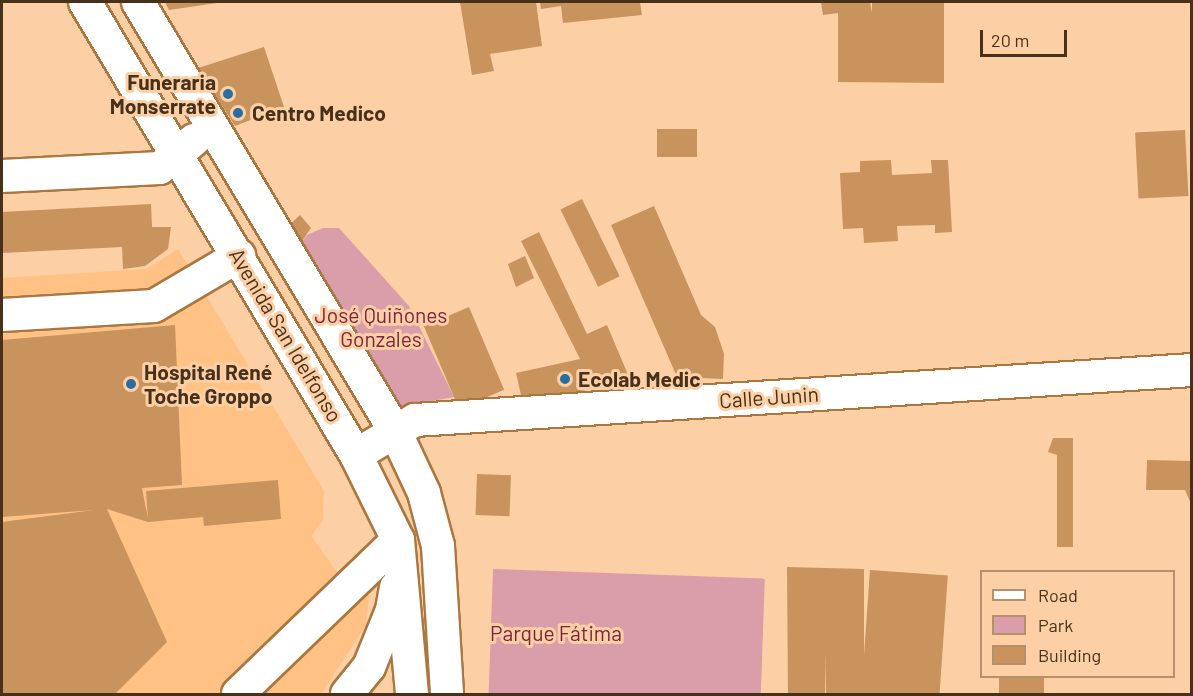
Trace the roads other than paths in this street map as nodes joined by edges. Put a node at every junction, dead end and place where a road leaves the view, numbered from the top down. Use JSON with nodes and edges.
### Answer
{"nodes":[{"id":1,"x":85,"y":2,"type":"edge"},
{"id":2,"x":138,"y":2,"type":"edge"},
{"id":3,"x":210,"y":126,"type":"junction"},
{"id":4,"x":178,"y":152,"type":"junction"},
{"id":5,"x":2,"y":176,"type":"edge"},
{"id":6,"x":239,"y":256,"type":"junction"},
{"id":7,"x":2,"y":315,"type":"edge"},
{"id":8,"x":1191,"y":370,"type":"edge"},
{"id":9,"x":395,"y":431,"type":"junction"},
{"id":10,"x":356,"y":454,"type":"junction"},
{"id":11,"x":400,"y":547,"type":"junction"},
{"id":12,"x":238,"y":694,"type":"edge"},
{"id":13,"x":347,"y":694,"type":"edge"},
{"id":14,"x":412,"y":694,"type":"edge"},
{"id":15,"x":447,"y":694,"type":"edge"}],
"edges":[{"from":1,"to":4,"type":"street","name":"Avenida San Idelfonso"},
{"from":2,"to":3,"type":"street","name":"Avenida San Idelfonso"},
{"from":3,"to":4,"type":"street"},
{"from":3,"to":9,"type":"street","name":"Avenida San Idelfonso"},
{"from":4,"to":5,"type":"street"},
{"from":4,"to":6,"type":"street","name":"Avenida San Idelfonso"},
{"from":6,"to":7,"type":"street"},
{"from":6,"to":10,"type":"street","name":"Avenida San Idelfonso"},
{"from":8,"to":9,"type":"street","name":"Calle Junin"},
{"from":9,"to":10,"type":"street","name":"Calle Junin"},
{"from":9,"to":15,"type":"street","name":"Avenida San Idelfonso"},
{"from":10,"to":11,"type":"street","name":"Avenida San Idelfonso"},
{"from":11,"to":12,"type":"street"},
{"from":11,"to":13,"type":"street"},
{"from":11,"to":14,"type":"street","name":"Avenida San Idelfonso"}]}
